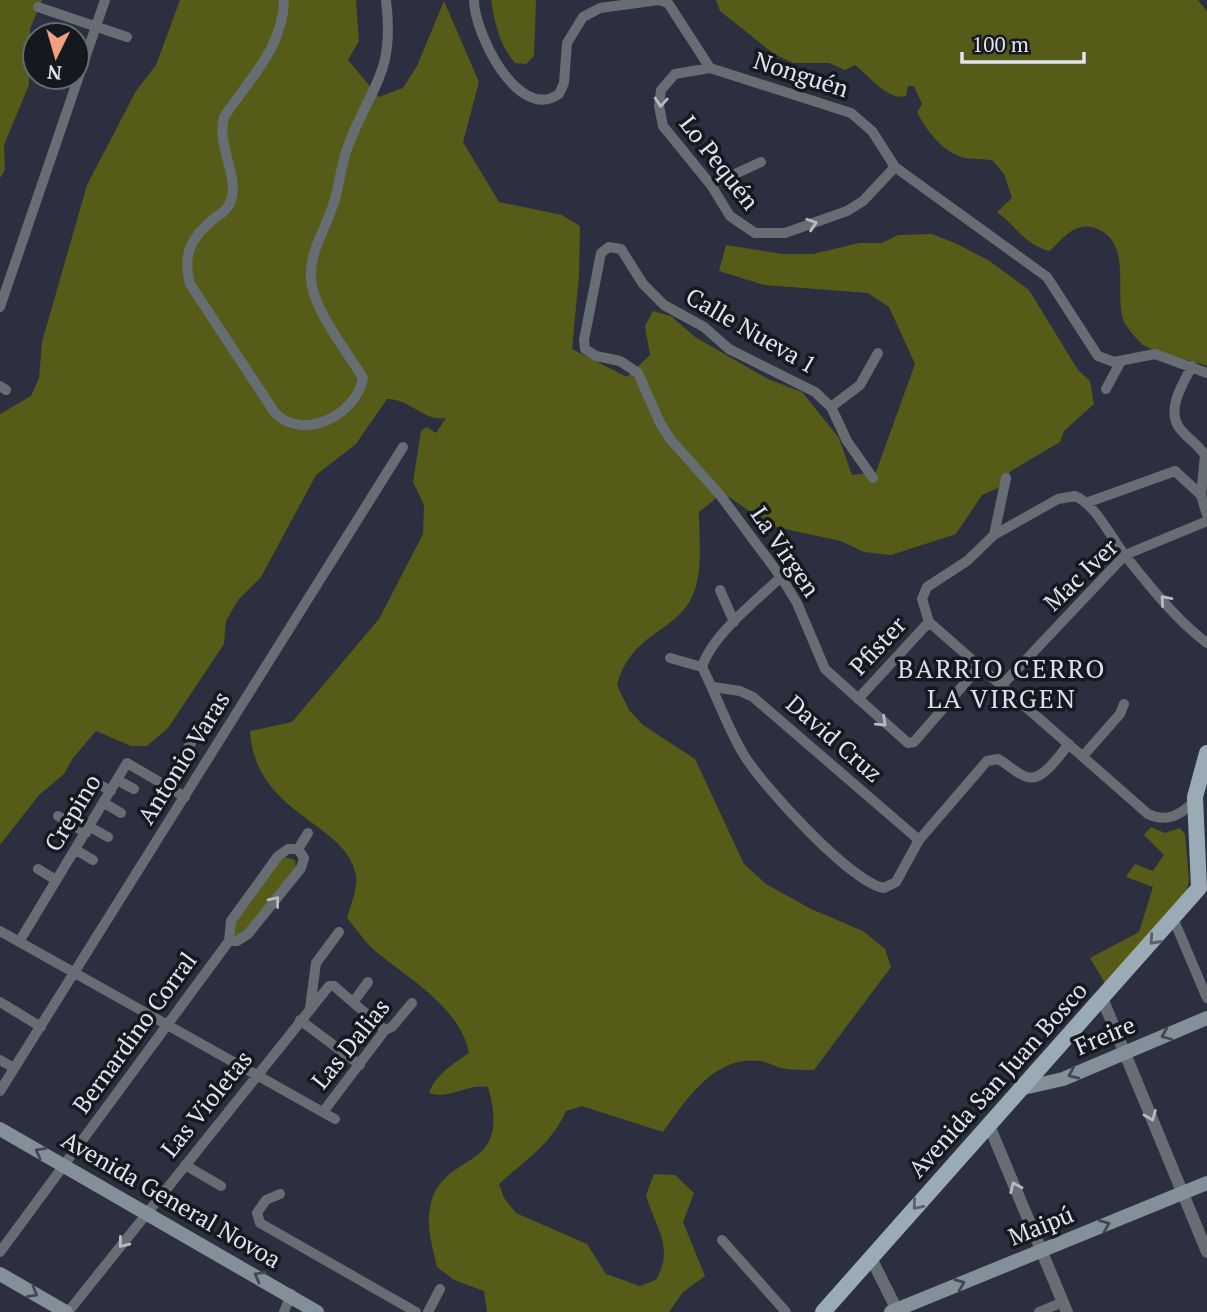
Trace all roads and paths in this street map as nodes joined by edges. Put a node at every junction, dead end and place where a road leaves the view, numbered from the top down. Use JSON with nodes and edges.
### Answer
{"nodes":[{"id":1,"x":105,"y":0,"type":"edge"},
{"id":2,"x":284,"y":0,"type":"edge"},
{"id":3,"x":386,"y":0,"type":"edge"},
{"id":4,"x":474,"y":0,"type":"edge"},
{"id":5,"x":38,"y":7,"type":"dead end"},
{"id":6,"x":96,"y":26,"type":"junction"},
{"id":7,"x":127,"y":37,"type":"dead end"},
{"id":8,"x":710,"y":68,"type":"junction"},
{"id":9,"x":761,"y":162,"type":"dead end"},
{"id":10,"x":895,"y":167,"type":"junction"},
{"id":11,"x":711,"y":185,"type":"junction"},
{"id":12,"x":0,"y":307,"type":"edge"},
{"id":13,"x":584,"y":344,"type":"joint"},
{"id":14,"x":878,"y":353,"type":"dead end"},
{"id":15,"x":1121,"y":361,"type":"junction"},
{"id":16,"x":1192,"y":366,"type":"junction"},
{"id":17,"x":1207,"y":373,"type":"edge"},
{"id":18,"x":1106,"y":389,"type":"dead end"},
{"id":19,"x":831,"y":407,"type":"junction"},
{"id":20,"x":403,"y":447,"type":"dead end"},
{"id":21,"x":873,"y":478,"type":"dead end"},
{"id":22,"x":1006,"y":478,"type":"dead end"},
{"id":23,"x":1201,"y":495,"type":"junction"},
{"id":24,"x":1086,"y":503,"type":"junction"},
{"id":25,"x":1207,"y":515,"type":"edge"},
{"id":26,"x":1207,"y":521,"type":"edge"},
{"id":27,"x":994,"y":535,"type":"junction"},
{"id":28,"x":1125,"y":555,"type":"junction"},
{"id":29,"x":781,"y":577,"type":"junction"},
{"id":30,"x":720,"y":590,"type":"dead end"},
{"id":31,"x":734,"y":622,"type":"junction"},
{"id":32,"x":929,"y":622,"type":"junction"},
{"id":33,"x":1207,"y":643,"type":"edge"},
{"id":34,"x":670,"y":658,"type":"dead end"},
{"id":35,"x":980,"y":666,"type":"junction"},
{"id":36,"x":702,"y":667,"type":"junction"},
{"id":37,"x":1002,"y":685,"type":"junction"},
{"id":38,"x":713,"y":687,"type":"junction"},
{"id":39,"x":858,"y":699,"type":"junction"},
{"id":40,"x":1124,"y":704,"type":"dead end"},
{"id":41,"x":191,"y":743,"type":"dead end"},
{"id":42,"x":1069,"y":744,"type":"junction"},
{"id":43,"x":1207,"y":753,"type":"edge"},
{"id":44,"x":1083,"y":756,"type":"junction"},
{"id":45,"x":117,"y":780,"type":"junction"},
{"id":46,"x":96,"y":782,"type":"dead end"},
{"id":47,"x":165,"y":785,"type":"junction"},
{"id":48,"x":134,"y":789,"type":"dead end"},
{"id":49,"x":111,"y":791,"type":"junction"},
{"id":50,"x":185,"y":797,"type":"junction"},
{"id":51,"x":1194,"y":802,"type":"junction"},
{"id":52,"x":104,"y":803,"type":"junction"},
{"id":53,"x":121,"y":813,"type":"dead end"},
{"id":54,"x":58,"y":816,"type":"dead end"},
{"id":55,"x":1204,"y":829,"type":"edge"},
{"id":56,"x":88,"y":830,"type":"junction"},
{"id":57,"x":308,"y":833,"type":"dead end"},
{"id":58,"x":108,"y":837,"type":"dead end"},
{"id":59,"x":919,"y":840,"type":"junction"},
{"id":60,"x":1207,"y":845,"type":"edge"},
{"id":61,"x":298,"y":849,"type":"junction"},
{"id":62,"x":76,"y":850,"type":"junction"},
{"id":63,"x":93,"y":860,"type":"dead end"},
{"id":64,"x":38,"y":869,"type":"dead end"},
{"id":65,"x":56,"y":880,"type":"junction"},
{"id":66,"x":1203,"y":883,"type":"edge"},
{"id":67,"x":1173,"y":918,"type":"junction"},
{"id":68,"x":0,"y":931,"type":"edge"},
{"id":69,"x":339,"y":932,"type":"dead end"},
{"id":70,"x":229,"y":941,"type":"junction"},
{"id":71,"x":19,"y":942,"type":"junction"},
{"id":72,"x":76,"y":972,"type":"junction"},
{"id":73,"x":368,"y":982,"type":"dead end"},
{"id":74,"x":1102,"y":998,"type":"junction"},
{"id":75,"x":1207,"y":998,"type":"edge"},
{"id":76,"x":354,"y":1001,"type":"junction"},
{"id":77,"x":0,"y":1002,"type":"edge"},
{"id":78,"x":412,"y":1003,"type":"dead end"},
{"id":79,"x":309,"y":1008,"type":"junction"},
{"id":80,"x":1207,"y":1018,"type":"edge"},
{"id":81,"x":300,"y":1020,"type":"junction"},
{"id":82,"x":167,"y":1024,"type":"junction"},
{"id":83,"x":41,"y":1027,"type":"junction"},
{"id":84,"x":385,"y":1030,"type":"junction"},
{"id":85,"x":1125,"y":1052,"type":"junction"},
{"id":86,"x":0,"y":1060,"type":"edge"},
{"id":87,"x":360,"y":1065,"type":"junction"},
{"id":88,"x":15,"y":1068,"type":"junction"},
{"id":89,"x":257,"y":1075,"type":"junction"},
{"id":90,"x":1019,"y":1090,"type":"junction"},
{"id":91,"x":0,"y":1091,"type":"edge"},
{"id":92,"x":323,"y":1112,"type":"junction"},
{"id":93,"x":335,"y":1119,"type":"dead end"},
{"id":94,"x":988,"y":1123,"type":"junction"},
{"id":95,"x":0,"y":1129,"type":"edge"},
{"id":96,"x":64,"y":1165,"type":"junction"},
{"id":97,"x":185,"y":1165,"type":"junction"},
{"id":98,"x":1207,"y":1183,"type":"edge"},
{"id":99,"x":220,"y":1186,"type":"dead end"},
{"id":100,"x":1183,"y":1193,"type":"junction"},
{"id":101,"x":280,"y":1194,"type":"dead end"},
{"id":102,"x":148,"y":1212,"type":"junction"},
{"id":103,"x":722,"y":1240,"type":"dead end"},
{"id":104,"x":1042,"y":1250,"type":"junction"},
{"id":105,"x":0,"y":1252,"type":"edge"},
{"id":106,"x":1207,"y":1252,"type":"edge"},
{"id":107,"x":871,"y":1258,"type":"junction"},
{"id":108,"x":0,"y":1274,"type":"edge"},
{"id":109,"x":440,"y":1289,"type":"dead end"},
{"id":110,"x":291,"y":1294,"type":"junction"},
{"id":111,"x":1065,"y":1307,"type":"edge"},
{"id":112,"x":895,"y":1311,"type":"edge"},
{"id":113,"x":67,"y":1312,"type":"edge"},
{"id":114,"x":284,"y":1312,"type":"edge"},
{"id":115,"x":317,"y":1312,"type":"edge"},
{"id":116,"x":416,"y":1312,"type":"edge"},
{"id":117,"x":428,"y":1312,"type":"edge"},
{"id":118,"x":786,"y":1312,"type":"edge"},
{"id":119,"x":823,"y":1312,"type":"edge"},
{"id":120,"x":1039,"y":1312,"type":"edge"}],
"edges":[{"from":1,"to":6,"type":"street"},
{"from":2,"to":3,"type":"street"},
{"from":4,"to":8,"type":"street"},
{"from":5,"to":6,"type":"street"},
{"from":6,"to":7,"type":"street"},
{"from":6,"to":12,"type":"street"},
{"from":8,"to":10,"type":"street","name":"Nonguén"},
{"from":8,"to":11,"type":"street","name":"Lo Pequén","one_way":true},
{"from":9,"to":11,"type":"street"},
{"from":11,"to":10,"type":"street","name":"Lo Pequén","one_way":true},
{"from":10,"to":15,"type":"street","name":"Nonguén"},
{"from":13,"to":19,"type":"street","name":"Calle Nueva 1"},
{"from":13,"to":29,"type":"street","name":"La Virgen"},
{"from":14,"to":19,"type":"street","name":"Calle Nueva 1"},
{"from":15,"to":16,"type":"street"},
{"from":15,"to":18,"type":"street"},
{"from":16,"to":17,"type":"street"},
{"from":16,"to":23,"type":"street"},
{"from":19,"to":21,"type":"street","name":"Calle Nueva 1"},
{"from":20,"to":50,"type":"street","name":"Antonio Varas"},
{"from":22,"to":27,"type":"street"},
{"from":23,"to":24,"type":"street"},
{"from":23,"to":25,"type":"street"},
{"from":24,"to":27,"type":"street"},
{"from":24,"to":28,"type":"street"},
{"from":26,"to":28,"type":"street","name":"Mac Iver"},
{"from":27,"to":32,"type":"street"},
{"from":33,"to":28,"type":"street","one_way":true},
{"from":28,"to":37,"type":"street","name":"Mac Iver"},
{"from":29,"to":31,"type":"street"},
{"from":29,"to":39,"type":"street","name":"La Virgen"},
{"from":30,"to":31,"type":"street"},
{"from":31,"to":36,"type":"street"},
{"from":32,"to":35,"type":"street"},
{"from":32,"to":39,"type":"street","name":"Pfister"},
{"from":34,"to":36,"type":"street"},
{"from":35,"to":37,"type":"street"},
{"from":39,"to":35,"type":"street","name":"La Virgen","one_way":true},
{"from":36,"to":38,"type":"street"},
{"from":37,"to":42,"type":"street"},
{"from":38,"to":59,"type":"street","name":"David Cruz"},
{"from":38,"to":59,"type":"street"},
{"from":40,"to":44,"type":"street"},
{"from":41,"to":47,"type":"street"},
{"from":42,"to":44,"type":"street"},
{"from":42,"to":59,"type":"street"},
{"from":43,"to":51,"type":"main road"},
{"from":44,"to":51,"type":"street"},
{"from":45,"to":47,"type":"street","name":"Crepino"},
{"from":45,"to":48,"type":"street"},
{"from":45,"to":49,"type":"street","name":"Crepino"},
{"from":46,"to":49,"type":"street"},
{"from":47,"to":50,"type":"street","name":"Crepino"},
{"from":49,"to":52,"type":"street","name":"Crepino"},
{"from":50,"to":72,"type":"street","name":"Antonio Varas"},
{"from":51,"to":55,"type":"main road"},
{"from":51,"to":66,"type":"main road"},
{"from":52,"to":53,"type":"street"},
{"from":52,"to":56,"type":"street","name":"Crepino"},
{"from":54,"to":56,"type":"street"},
{"from":55,"to":60,"type":"main road"},
{"from":56,"to":58,"type":"street"},
{"from":56,"to":62,"type":"street","name":"Crepino"},
{"from":57,"to":61,"type":"street","name":"Bernardino Corral"},
{"from":61,"to":70,"type":"street","name":"Bernardino Corral"},
{"from":70,"to":61,"type":"street","name":"Bernardino Corral","one_way":true},
{"from":62,"to":63,"type":"street"},
{"from":62,"to":65,"type":"street","name":"Crepino"},
{"from":64,"to":65,"type":"street"},
{"from":65,"to":71,"type":"street","name":"Crepino"},
{"from":66,"to":67,"type":"main road","name":"Avenida San Juan Bosco"},
{"from":67,"to":74,"type":"main road","name":"Avenida San Juan Bosco","one_way":true},
{"from":67,"to":75,"type":"street"},
{"from":68,"to":71,"type":"street"},
{"from":69,"to":79,"type":"street"},
{"from":70,"to":82,"type":"street","name":"Bernardino Corral"},
{"from":71,"to":72,"type":"street"},
{"from":72,"to":82,"type":"street"},
{"from":72,"to":83,"type":"street","name":"Antonio Varas"},
{"from":73,"to":76,"type":"street"},
{"from":74,"to":85,"type":"street"},
{"from":74,"to":90,"type":"main road","name":"Avenida San Juan Bosco"},
{"from":76,"to":79,"type":"street","name":"Las Violetas"},
{"from":76,"to":84,"type":"street"},
{"from":77,"to":83,"type":"street"},
{"from":78,"to":84,"type":"street","name":"Las Dalias"},
{"from":79,"to":81,"type":"street","name":"Las Violetas"},
{"from":80,"to":85,"type":"main road","name":"Freire","one_way":true},
{"from":81,"to":87,"type":"street"},
{"from":81,"to":89,"type":"street","name":"Las Violetas"},
{"from":82,"to":89,"type":"street"},
{"from":82,"to":96,"type":"street","name":"Bernardino Corral"},
{"from":83,"to":88,"type":"street","name":"Antonio Varas"},
{"from":84,"to":87,"type":"street","name":"Las Dalias"},
{"from":85,"to":90,"type":"main road","name":"Freire","one_way":true},
{"from":85,"to":100,"type":"street","one_way":true},
{"from":86,"to":88,"type":"street"},
{"from":87,"to":92,"type":"street","name":"Las Dalias"},
{"from":88,"to":91,"type":"street","name":"Antonio Varas"},
{"from":89,"to":92,"type":"street"},
{"from":89,"to":97,"type":"street","name":"Las Violetas"},
{"from":90,"to":94,"type":"main road","name":"Avenida San Juan Bosco"},
{"from":92,"to":93,"type":"street"},
{"from":104,"to":94,"type":"street","one_way":true},
{"from":94,"to":107,"type":"main road","name":"Avenida San Juan Bosco","one_way":true},
{"from":96,"to":95,"type":"main road","name":"Avenida General Novoa","one_way":true},
{"from":96,"to":102,"type":"main road","name":"Avenida General Novoa"},
{"from":96,"to":105,"type":"street","name":"Bernardino Corral"},
{"from":97,"to":99,"type":"street"},
{"from":97,"to":102,"type":"street","name":"Las Violetas"},
{"from":98,"to":100,"type":"main road","name":"Maipú"},
{"from":104,"to":100,"type":"main road","name":"Maipú","one_way":true},
{"from":100,"to":106,"type":"street"},
{"from":101,"to":116,"type":"street"},
{"from":110,"to":102,"type":"main road","name":"Avenida General Novoa","one_way":true},
{"from":102,"to":113,"type":"street","name":"Las Violetas","one_way":true},
{"from":103,"to":118,"type":"street"},
{"from":104,"to":111,"type":"street"},
{"from":112,"to":104,"type":"main road","name":"Maipú","one_way":true},
{"from":107,"to":112,"type":"street"},
{"from":107,"to":119,"type":"main road","name":"Avenida San Juan Bosco"},
{"from":108,"to":113,"type":"main road","one_way":true},
{"from":109,"to":117,"type":"street"},
{"from":110,"to":114,"type":"street"},
{"from":110,"to":115,"type":"main road","name":"Avenida General Novoa"},
{"from":111,"to":120,"type":"street"}]}
